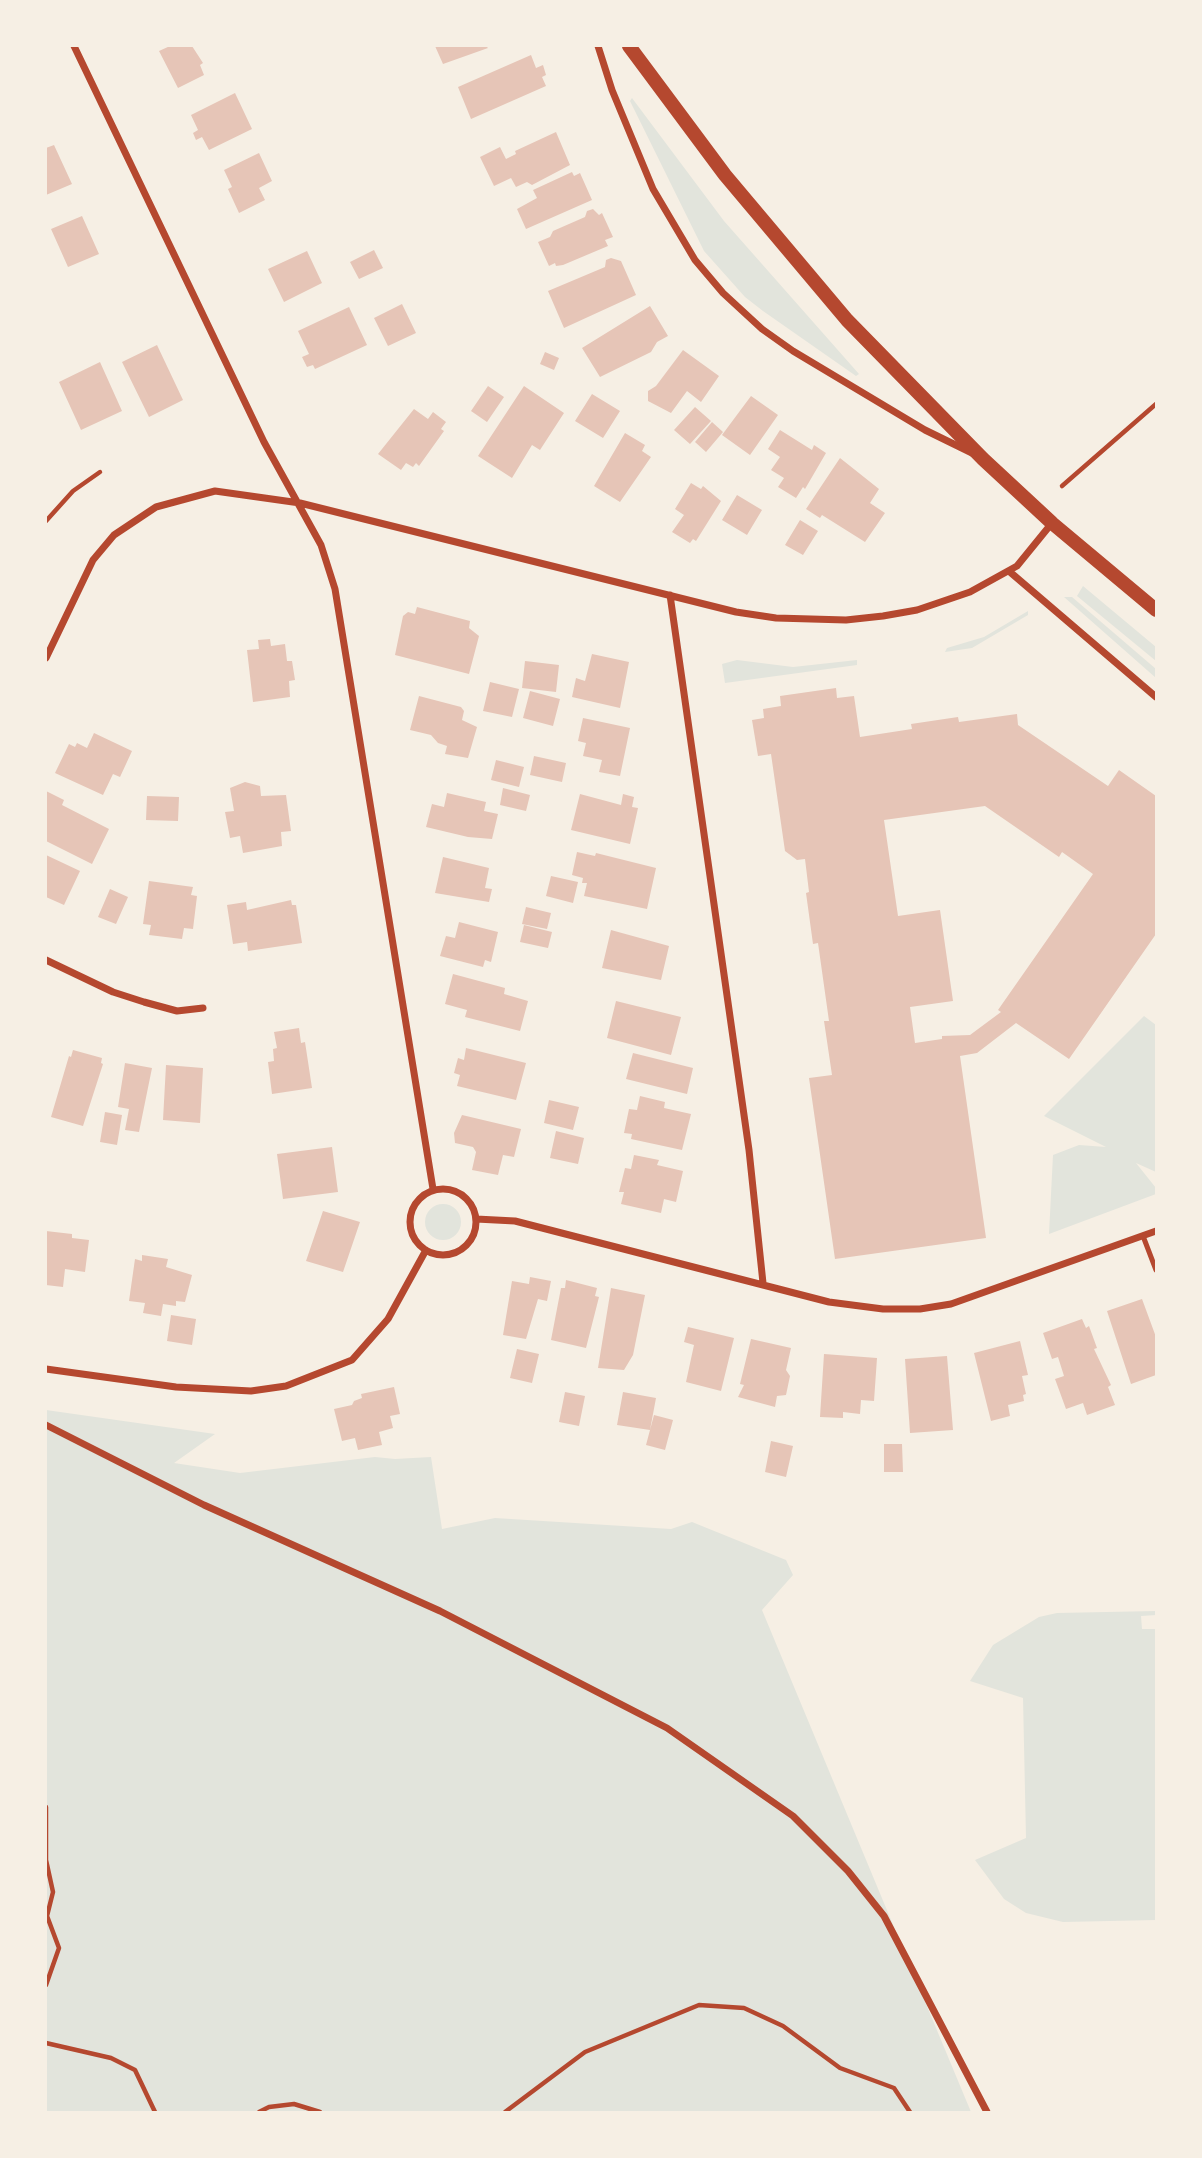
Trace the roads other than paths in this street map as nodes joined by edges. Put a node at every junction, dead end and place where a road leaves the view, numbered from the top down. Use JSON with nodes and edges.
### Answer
{"nodes":[{"id":1,"x":74,"y":46,"type":"edge"},
{"id":2,"x":598,"y":46,"type":"edge"},
{"id":3,"x":629,"y":46,"type":"edge"},
{"id":4,"x":983,"y":459,"type":"junction"},
{"id":5,"x":299,"y":503,"type":"junction"},
{"id":6,"x":1052,"y":523,"type":"junction"},
{"id":7,"x":1010,"y":572,"type":"junction"},
{"id":8,"x":670,"y":596,"type":"junction"},
{"id":9,"x":1157,"y":610,"type":"edge"},
{"id":10,"x":46,"y":658,"type":"edge"},
{"id":11,"x":1157,"y":697,"type":"edge"},
{"id":12,"x":46,"y":960,"type":"edge"},
{"id":13,"x":203,"y":1008,"type":"dead end"},
{"id":14,"x":433,"y":1189,"type":"junction"},
{"id":15,"x":476,"y":1219,"type":"junction"},
{"id":16,"x":1157,"y":1231,"type":"edge"},
{"id":17,"x":1143,"y":1236,"type":"junction"},
{"id":18,"x":426,"y":1250,"type":"junction"},
{"id":19,"x":1157,"y":1270,"type":"edge"},
{"id":20,"x":763,"y":1283,"type":"junction"},
{"id":21,"x":46,"y":1370,"type":"edge"},
{"id":22,"x":46,"y":1425,"type":"edge"},
{"id":23,"x":987,"y":2112,"type":"edge"}],
"edges":[{"from":1,"to":5,"type":"street"},
{"from":2,"to":4,"type":"street"},
{"from":3,"to":4,"type":"main road"},
{"from":4,"to":6,"type":"main road"},
{"from":5,"to":8,"type":"street"},
{"from":5,"to":10,"type":"street"},
{"from":5,"to":14,"type":"street"},
{"from":6,"to":7,"type":"street"},
{"from":6,"to":9,"type":"main road"},
{"from":7,"to":8,"type":"street"},
{"from":7,"to":11,"type":"street"},
{"from":8,"to":20,"type":"street"},
{"from":12,"to":13,"type":"street"},
{"from":14,"to":15,"type":"street"},
{"from":14,"to":18,"type":"street"},
{"from":15,"to":18,"type":"street"},
{"from":15,"to":20,"type":"street"},
{"from":16,"to":17,"type":"street"},
{"from":17,"to":19,"type":"lane"},
{"from":17,"to":20,"type":"street"},
{"from":18,"to":21,"type":"street"},
{"from":22,"to":23,"type":"street"}]}
